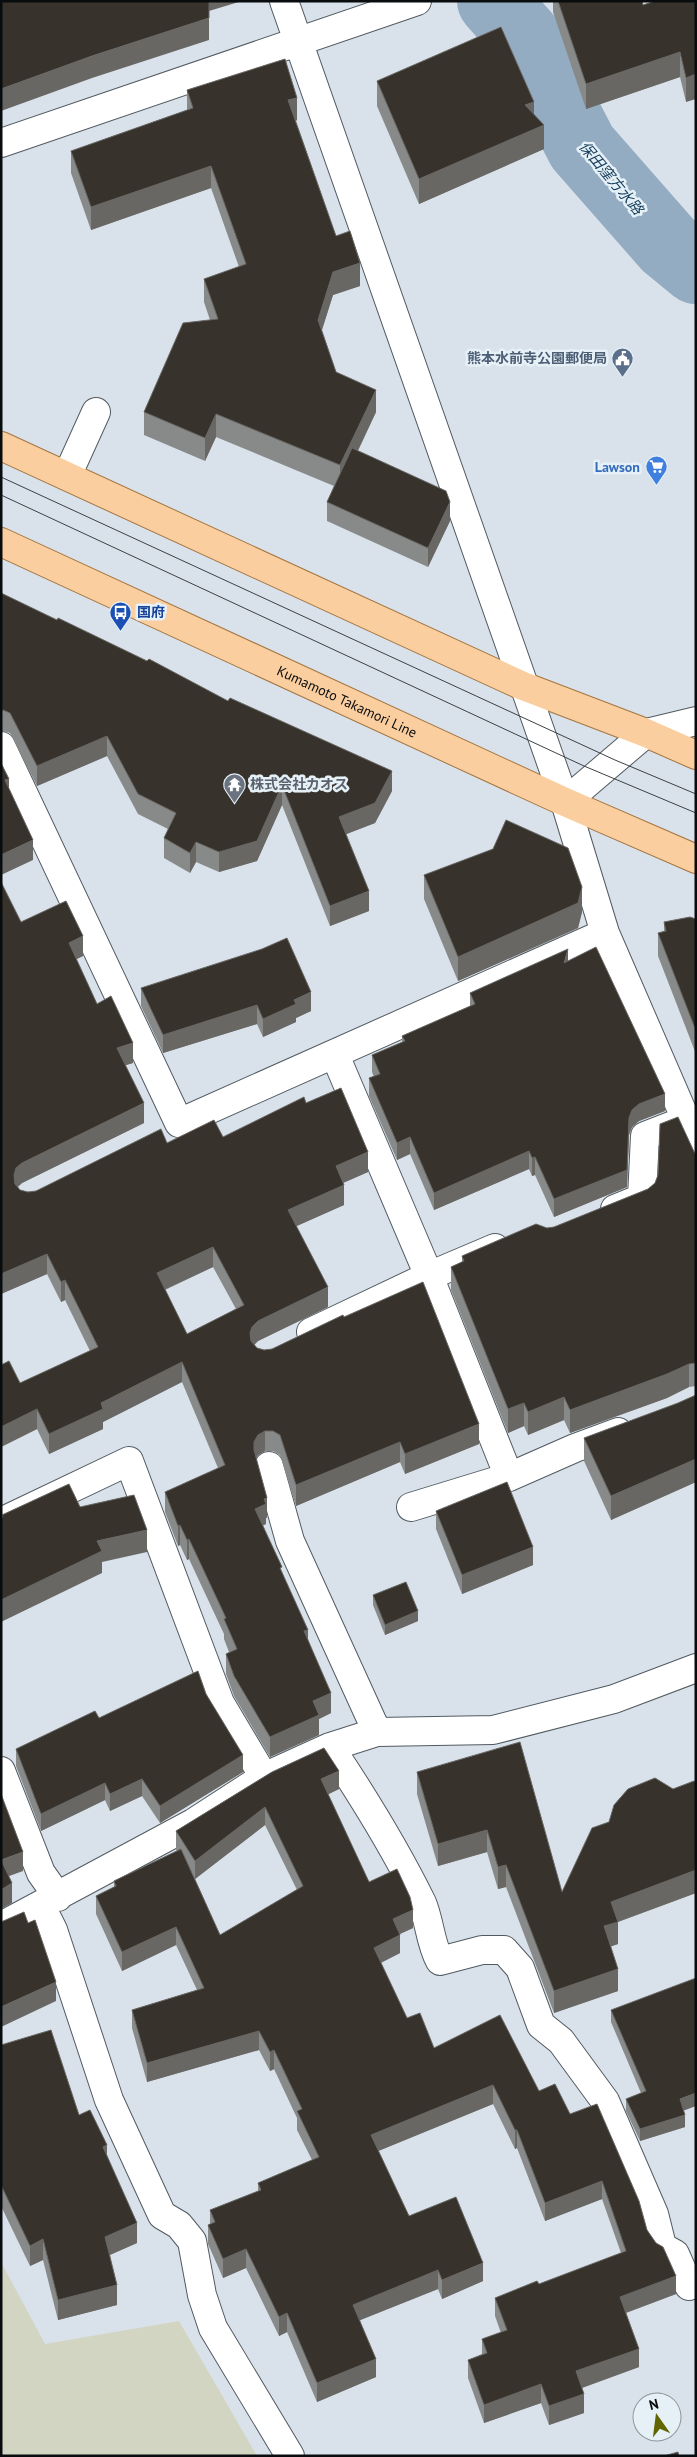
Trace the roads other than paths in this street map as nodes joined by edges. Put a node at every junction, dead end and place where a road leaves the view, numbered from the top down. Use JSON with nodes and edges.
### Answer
{"nodes":[{"id":1,"x":284,"y":1,"type":"edge"},
{"id":2,"x":417,"y":1,"type":"edge"},
{"id":3,"x":298,"y":43,"type":"junction"},
{"id":4,"x":1,"y":143,"type":"edge"},
{"id":5,"x":96,"y":412,"type":"dead end"},
{"id":6,"x":1,"y":446,"type":"edge"},
{"id":7,"x":66,"y":476,"type":"junction"},
{"id":8,"x":1,"y":542,"type":"edge"},
{"id":9,"x":523,"y":686,"type":"junction"},
{"id":10,"x":696,"y":721,"type":"edge"},
{"id":11,"x":646,"y":733,"type":"junction"},
{"id":12,"x":1,"y":746,"type":"edge"},
{"id":13,"x":696,"y":755,"type":"edge"},
{"id":14,"x":565,"y":802,"type":"junction"},
{"id":15,"x":696,"y":858,"type":"edge"},
{"id":16,"x":604,"y":934,"type":"junction"},
{"id":17,"x":335,"y":1055,"type":"junction"},
{"id":18,"x":179,"y":1123,"type":"junction"},
{"id":19,"x":691,"y":1132,"type":"edge"},
{"id":20,"x":153,"y":1136,"type":"edge"},
{"id":21,"x":591,"y":1219,"type":"edge"},
{"id":22,"x":519,"y":1238,"type":"edge"},
{"id":23,"x":429,"y":1276,"type":"junction"},
{"id":24,"x":291,"y":1342,"type":"edge"},
{"id":25,"x":638,"y":1425,"type":"edge"},
{"id":26,"x":270,"y":1466,"type":"dead end"},
{"id":27,"x":508,"y":1477,"type":"junction"},
{"id":28,"x":410,"y":1507,"type":"dead end"},
{"id":29,"x":1,"y":1522,"type":"edge"},
{"id":30,"x":696,"y":1668,"type":"edge"},
{"id":31,"x":377,"y":1732,"type":"junction"},
{"id":32,"x":330,"y":1747,"type":"junction"},
{"id":33,"x":1,"y":1772,"type":"edge"},
{"id":34,"x":264,"y":1777,"type":"junction"},
{"id":35,"x":50,"y":1902,"type":"junction"},
{"id":36,"x":1,"y":1926,"type":"edge"},
{"id":37,"x":689,"y":2286,"type":"dead end"},
{"id":38,"x":290,"y":2456,"type":"edge"}],
"edges":[{"from":1,"to":3,"type":"street"},
{"from":2,"to":3,"type":"street"},
{"from":3,"to":4,"type":"street"},
{"from":3,"to":9,"type":"street"},
{"from":5,"to":7,"type":"street"},
{"from":6,"to":7,"type":"main road"},
{"from":7,"to":9,"type":"main road"},
{"from":8,"to":14,"type":"main road","name":"Kumamoto Takamori Line"},
{"from":9,"to":11,"type":"main road"},
{"from":9,"to":14,"type":"street"},
{"from":10,"to":11,"type":"street"},
{"from":11,"to":13,"type":"main road"},
{"from":11,"to":14,"type":"street"},
{"from":12,"to":18,"type":"street"},
{"from":14,"to":15,"type":"main road","name":"Kumamoto Takamori Line"},
{"from":14,"to":16,"type":"street"},
{"from":16,"to":17,"type":"street"},
{"from":16,"to":19,"type":"street"},
{"from":17,"to":18,"type":"street"},
{"from":17,"to":23,"type":"street"},
{"from":18,"to":20,"type":"street"},
{"from":19,"to":21,"type":"street"},
{"from":22,"to":23,"type":"street"},
{"from":23,"to":24,"type":"street"},
{"from":23,"to":27,"type":"street"},
{"from":25,"to":27,"type":"street"},
{"from":26,"to":31,"type":"street"},
{"from":27,"to":28,"type":"street"},
{"from":29,"to":34,"type":"street"},
{"from":30,"to":31,"type":"street"},
{"from":31,"to":32,"type":"street"},
{"from":32,"to":34,"type":"street"},
{"from":32,"to":37,"type":"street"},
{"from":33,"to":35,"type":"street"},
{"from":34,"to":35,"type":"street"},
{"from":35,"to":36,"type":"street"},
{"from":35,"to":38,"type":"street"}]}
